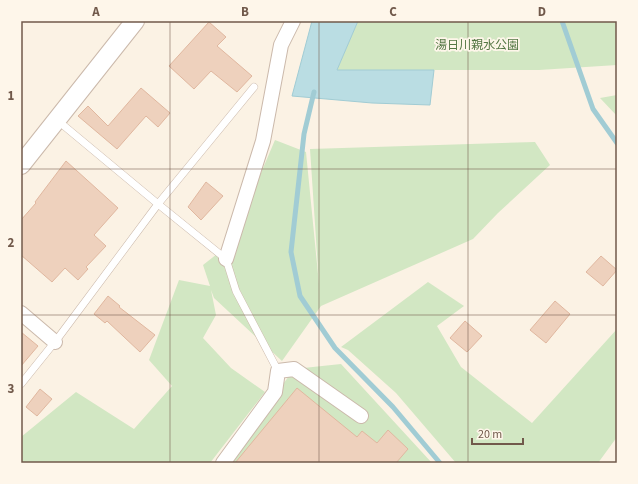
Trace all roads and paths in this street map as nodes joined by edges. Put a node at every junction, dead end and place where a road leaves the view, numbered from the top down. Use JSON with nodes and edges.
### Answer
{"nodes":[{"id":1,"x":135,"y":21,"type":"edge"},
{"id":2,"x":293,"y":21,"type":"edge"},
{"id":3,"x":254,"y":87,"type":"dead end"},
{"id":4,"x":57,"y":120,"type":"junction"},
{"id":5,"x":21,"y":165,"type":"edge"},
{"id":6,"x":158,"y":204,"type":"junction"},
{"id":7,"x":226,"y":259,"type":"junction"},
{"id":8,"x":21,"y":313,"type":"edge"},
{"id":9,"x":55,"y":342,"type":"junction"},
{"id":10,"x":278,"y":371,"type":"junction"},
{"id":11,"x":21,"y":384,"type":"edge"},
{"id":12,"x":361,"y":416,"type":"dead end"},
{"id":13,"x":223,"y":463,"type":"edge"}],
"edges":[{"from":1,"to":4,"type":"street"},
{"from":2,"to":7,"type":"street"},
{"from":3,"to":6,"type":"lane"},
{"from":4,"to":5,"type":"street"},
{"from":4,"to":6,"type":"lane"},
{"from":6,"to":7,"type":"lane"},
{"from":6,"to":9,"type":"lane"},
{"from":7,"to":10,"type":"lane"},
{"from":8,"to":9,"type":"street"},
{"from":9,"to":11,"type":"lane"},
{"from":10,"to":12,"type":"street"},
{"from":10,"to":13,"type":"street"}]}
